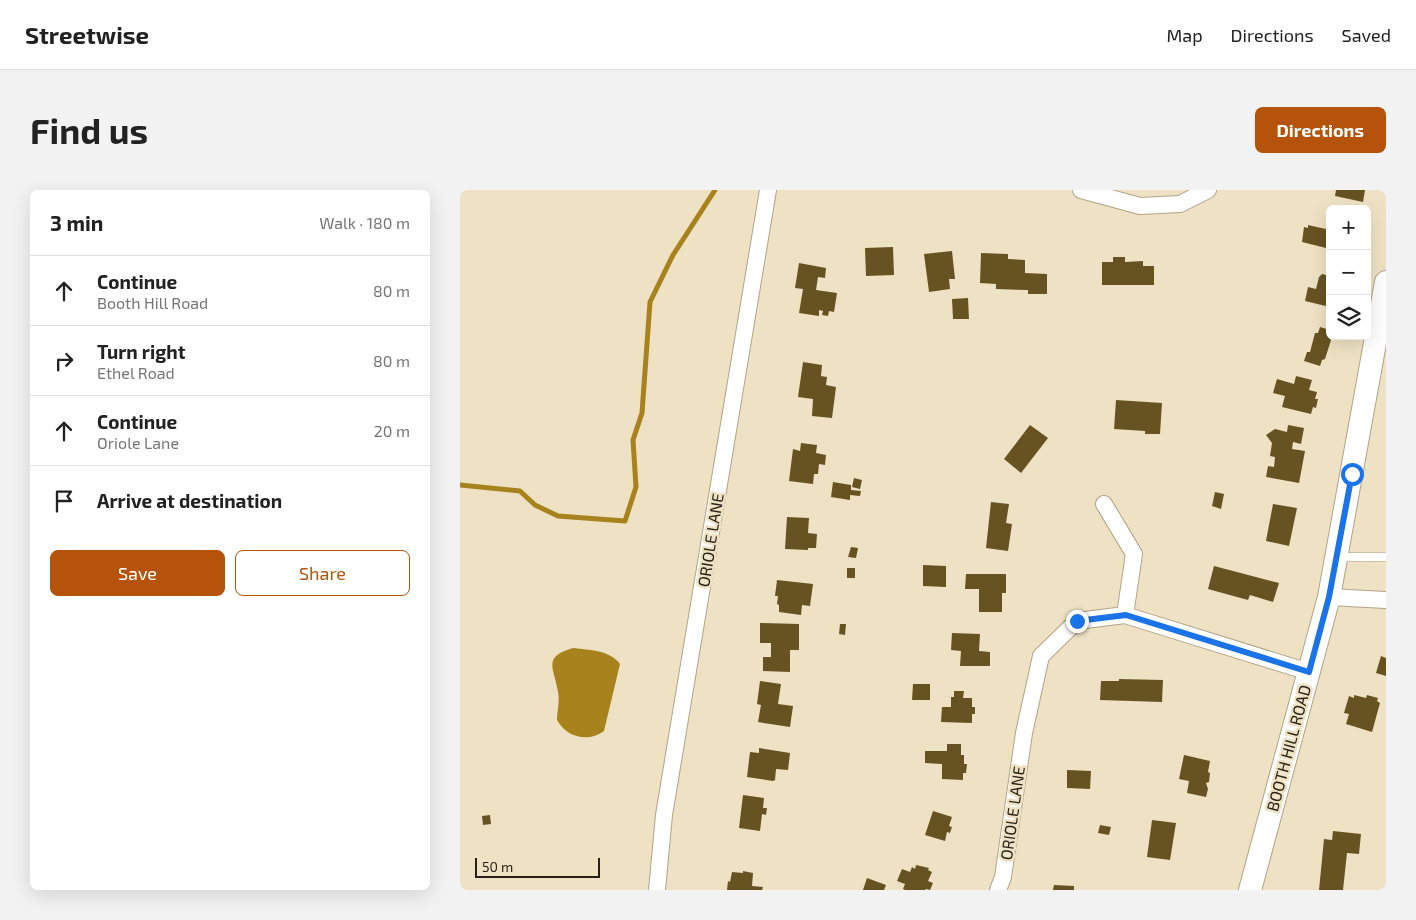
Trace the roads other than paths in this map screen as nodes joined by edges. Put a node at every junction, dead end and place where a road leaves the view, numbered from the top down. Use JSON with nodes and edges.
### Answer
{"nodes":[{"id":1,"x":768,"y":190,"type":"edge"},
{"id":2,"x":1081,"y":190,"type":"edge"},
{"id":3,"x":1208,"y":190,"type":"edge"},
{"id":4,"x":1386,"y":282,"type":"edge"},
{"id":5,"x":1104,"y":504,"type":"dead end"},
{"id":6,"x":1336,"y":557,"type":"junction"},
{"id":7,"x":1386,"y":557,"type":"edge"},
{"id":8,"x":1329,"y":597,"type":"junction"},
{"id":9,"x":1386,"y":600,"type":"edge"},
{"id":10,"x":1126,"y":615,"type":"junction"},
{"id":11,"x":1309,"y":672,"type":"junction"},
{"id":12,"x":657,"y":890,"type":"edge"},
{"id":13,"x":998,"y":890,"type":"edge"},
{"id":14,"x":1250,"y":890,"type":"edge"}],
"edges":[{"from":1,"to":12,"type":"street","name":"ORIOLE LANE"},
{"from":2,"to":3,"type":"street"},
{"from":4,"to":6,"type":"street","name":"BOOTH HILL ROAD"},
{"from":5,"to":10,"type":"street"},
{"from":6,"to":7,"type":"lane"},
{"from":6,"to":8,"type":"street","name":"BOOTH HILL ROAD"},
{"from":8,"to":9,"type":"street"},
{"from":8,"to":11,"type":"street","name":"BOOTH HILL ROAD"},
{"from":10,"to":11,"type":"street"},
{"from":10,"to":13,"type":"street","name":"ORIOLE LANE"},
{"from":11,"to":14,"type":"street","name":"BOOTH HILL ROAD"}]}
